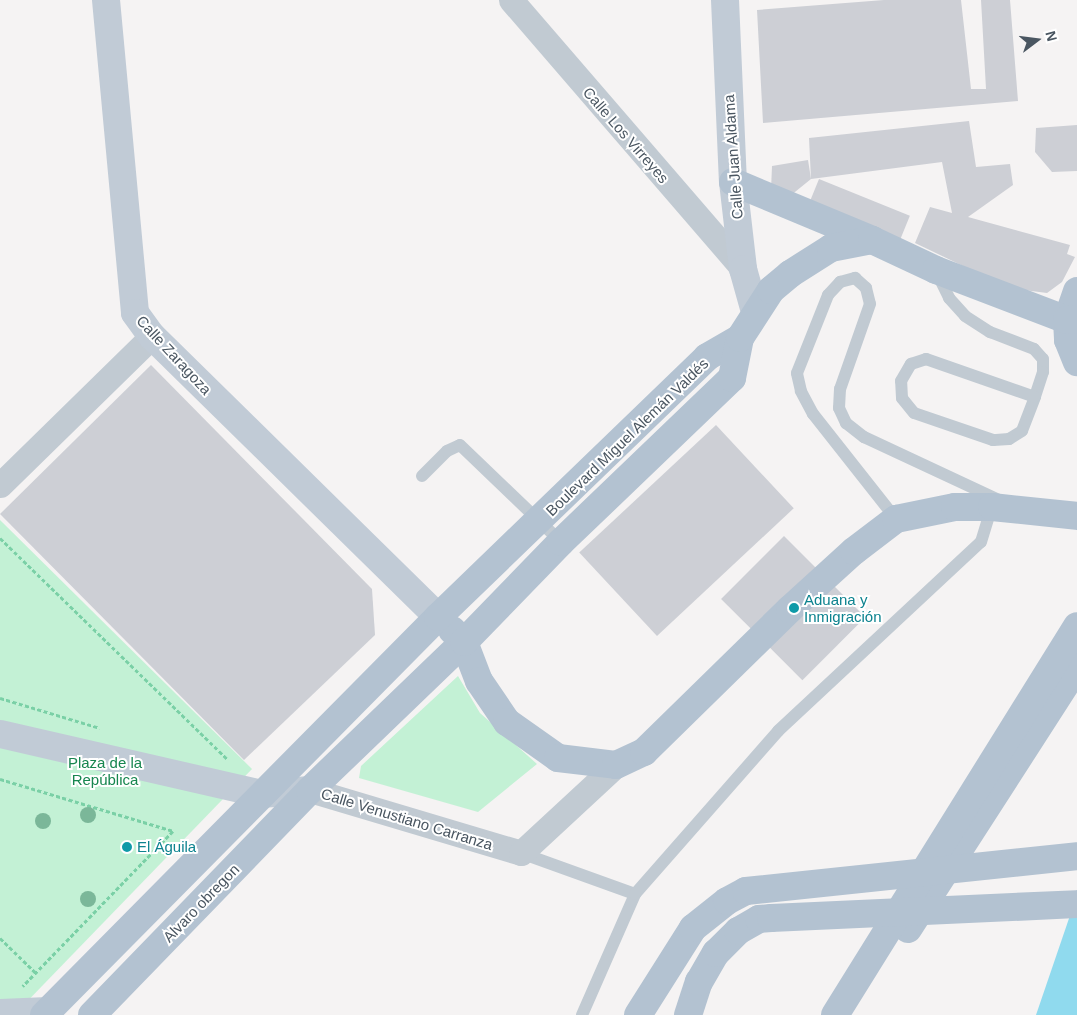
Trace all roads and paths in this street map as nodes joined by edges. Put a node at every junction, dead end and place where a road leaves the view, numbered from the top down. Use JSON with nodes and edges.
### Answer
{"nodes":[{"id":1,"x":106,"y":0,"type":"edge"},
{"id":2,"x":511,"y":0,"type":"edge"},
{"id":3,"x":725,"y":0,"type":"edge"},
{"id":4,"x":733,"y":182,"type":"junction"},
{"id":5,"x":872,"y":240,"type":"junction"},
{"id":6,"x":743,"y":269,"type":"junction"},
{"id":7,"x":936,"y":270,"type":"junction"},
{"id":8,"x":1077,"y":291,"type":"edge"},
{"id":9,"x":755,"y":312,"type":"junction"},
{"id":10,"x":1072,"y":319,"type":"edge"},
{"id":11,"x":152,"y":336,"type":"junction"},
{"id":12,"x":740,"y":338,"type":"junction"},
{"id":13,"x":1077,"y":362,"type":"edge"},
{"id":14,"x":1035,"y":397,"type":"junction"},
{"id":15,"x":422,"y":476,"type":"dead end"},
{"id":16,"x":0,"y":485,"type":"edge"},
{"id":17,"x":992,"y":507,"type":"junction"},
{"id":18,"x":1021,"y":510,"type":"junction"},
{"id":19,"x":1070,"y":515,"type":"edge"},
{"id":20,"x":896,"y":519,"type":"junction"},
{"id":21,"x":539,"y":521,"type":"junction"},
{"id":22,"x":0,"y":538,"type":"edge"},
{"id":23,"x":561,"y":542,"type":"junction"},
{"id":24,"x":438,"y":617,"type":"junction"},
{"id":25,"x":1077,"y":626,"type":"edge"},
{"id":26,"x":464,"y":642,"type":"junction"},
{"id":27,"x":1077,"y":667,"type":"edge"},
{"id":28,"x":0,"y":698,"type":"edge"},
{"id":29,"x":105,"y":730,"type":"dead end"},
{"id":30,"x":0,"y":734,"type":"edge"},
{"id":31,"x":232,"y":764,"type":"dead end"},
{"id":32,"x":616,"y":765,"type":"junction"},
{"id":33,"x":0,"y":779,"type":"edge"},
{"id":34,"x":310,"y":790,"type":"junction"},
{"id":35,"x":262,"y":794,"type":"junction"},
{"id":36,"x":520,"y":853,"type":"junction"},
{"id":37,"x":1077,"y":856,"type":"edge"},
{"id":38,"x":635,"y":894,"type":"junction"},
{"id":39,"x":1077,"y":904,"type":"edge"},
{"id":40,"x":0,"y":938,"type":"edge"},
{"id":41,"x":36,"y":973,"type":"junction"},
{"id":42,"x":20,"y":989,"type":"dead end"},
{"id":43,"x":0,"y":1013,"type":"edge"},
{"id":44,"x":46,"y":1013,"type":"edge"},
{"id":45,"x":92,"y":1015,"type":"edge"},
{"id":46,"x":582,"y":1015,"type":"edge"},
{"id":47,"x":638,"y":1015,"type":"edge"},
{"id":48,"x":688,"y":1015,"type":"edge"},
{"id":49,"x":835,"y":1015,"type":"edge"},
{"id":50,"x":853,"y":1015,"type":"edge"}],
"edges":[{"from":1,"to":11,"type":"main road","name":"Calle Zaragoza"},
{"from":2,"to":6,"type":"street","name":"Calle Los Virreyes"},
{"from":3,"to":4,"type":"main road","name":"Calle Juan Aldama"},
{"from":4,"to":5,"type":"main road"},
{"from":4,"to":6,"type":"main road","name":"Calle Juan Aldama"},
{"from":5,"to":7,"type":"main road"},
{"from":5,"to":9,"type":"main road"},
{"from":6,"to":9,"type":"main road","name":"Calle Juan Aldama"},
{"from":7,"to":10,"type":"main road"},
{"from":7,"to":14,"type":"lane"},
{"from":8,"to":10,"type":"main road"},
{"from":9,"to":12,"type":"main road"},
{"from":10,"to":13,"type":"main road"},
{"from":11,"to":16,"type":"street"},
{"from":11,"to":24,"type":"main road","name":"Calle Zaragoza"},
{"from":12,"to":21,"type":"main road","name":"Boulevard Miguel Alemán Valdés"},
{"from":12,"to":23,"type":"main road","name":"Boulevard Miguel Alemán Valdés"},
{"from":14,"to":14,"type":"lane"},
{"from":15,"to":21,"type":"lane"},
{"from":17,"to":18,"type":"main road"},
{"from":17,"to":20,"type":"main road"},
{"from":17,"to":38,"type":"lane"},
{"from":18,"to":19,"type":"main road"},
{"from":18,"to":20,"type":"lane"},
{"from":20,"to":32,"type":"main road"},
{"from":21,"to":23,"type":"lane"},
{"from":21,"to":24,"type":"main road","name":"Boulevard Miguel Alemán Valdés"},
{"from":22,"to":31,"type":"path"},
{"from":23,"to":26,"type":"main road","name":"Boulevard Miguel Alemán Valdés"},
{"from":24,"to":26,"type":"main road"},
{"from":24,"to":35,"type":"main road","name":"Boulevard Miguel Alemán Valdés"},
{"from":25,"to":49,"type":"main road"},
{"from":26,"to":32,"type":"main road"},
{"from":26,"to":34,"type":"main road","name":"Boulevard Miguel Alemán Valdés"},
{"from":27,"to":50,"type":"main road"},
{"from":28,"to":29,"type":"path"},
{"from":30,"to":35,"type":"main road","name":"Calle Venustiano Carranza"},
{"from":32,"to":36,"type":"street"},
{"from":33,"to":41,"type":"path"},
{"from":34,"to":35,"type":"main road","name":"Calle Venustiano Carranza"},
{"from":34,"to":36,"type":"street","name":"Calle Venustiano Carranza"},
{"from":34,"to":45,"type":"main road","name":"Alvaro obregon"},
{"from":35,"to":44,"type":"main road"},
{"from":36,"to":38,"type":"lane"},
{"from":37,"to":47,"type":"main road","bridge":true},
{"from":38,"to":46,"type":"lane"},
{"from":39,"to":48,"type":"main road","bridge":true},
{"from":40,"to":41,"type":"path"},
{"from":41,"to":42,"type":"path"},
{"from":43,"to":44,"type":"main road"}]}
